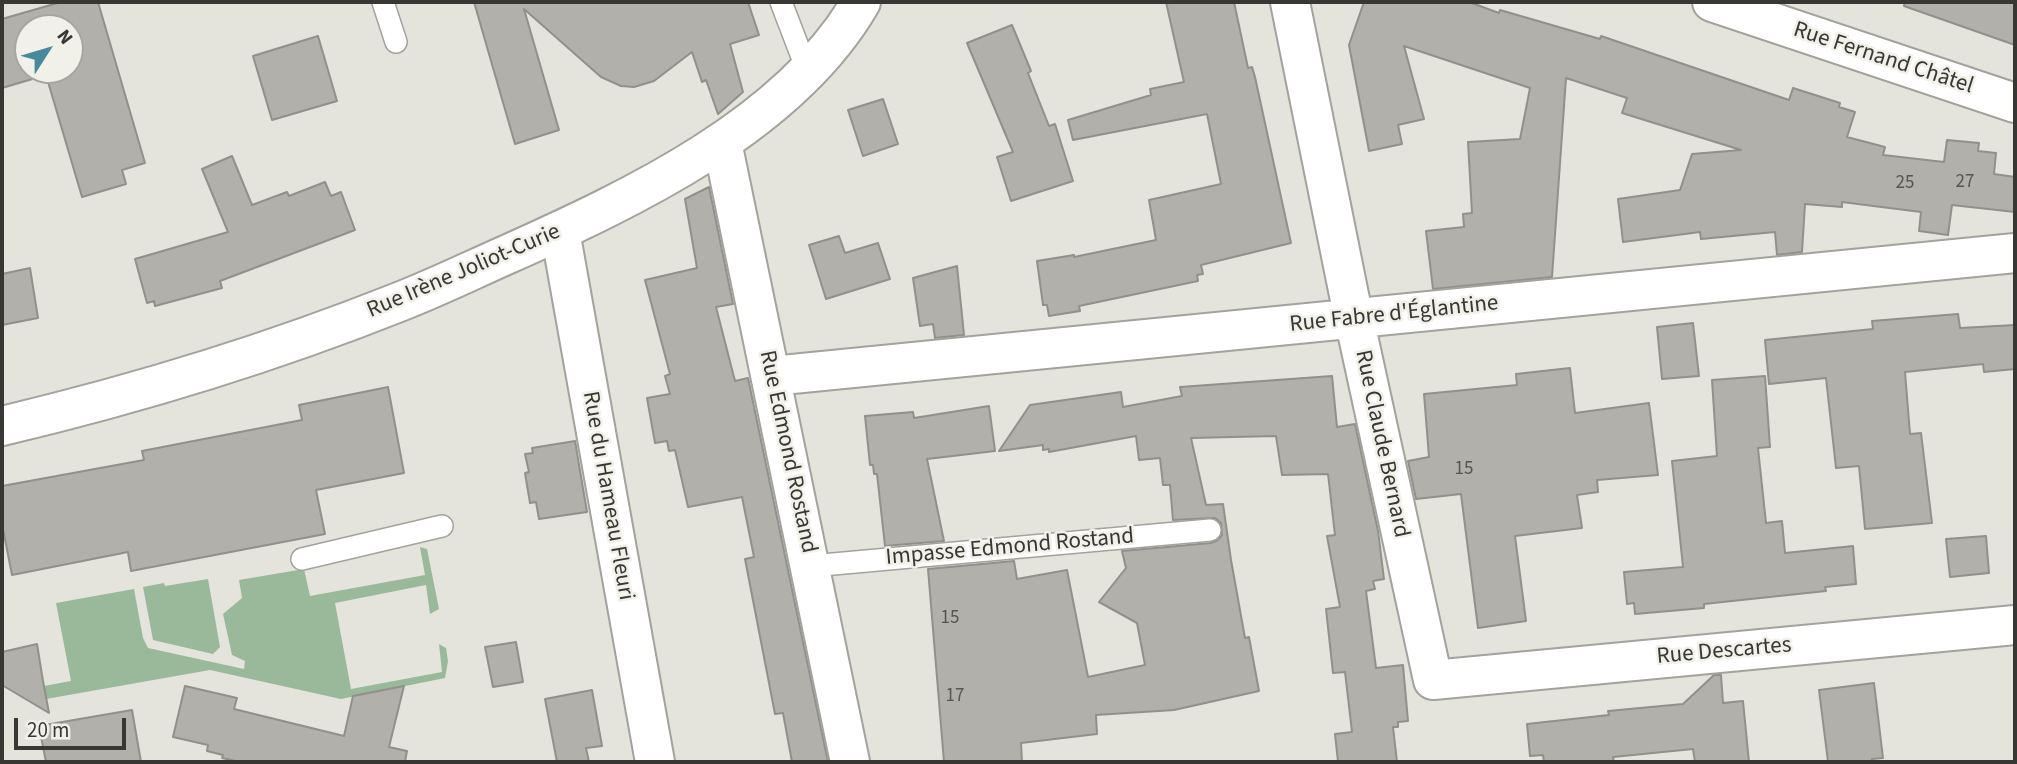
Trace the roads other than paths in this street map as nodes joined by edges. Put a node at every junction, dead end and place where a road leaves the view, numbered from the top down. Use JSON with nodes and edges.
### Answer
{"nodes":[{"id":1,"x":383,"y":2,"type":"edge"},
{"id":2,"x":781,"y":2,"type":"edge"},
{"id":3,"x":861,"y":2,"type":"edge"},
{"id":4,"x":1290,"y":2,"type":"edge"},
{"id":5,"x":1712,"y":2,"type":"edge"},
{"id":6,"x":396,"y":42,"type":"dead end"},
{"id":7,"x":807,"y":70,"type":"junction"},
{"id":8,"x":2015,"y":103,"type":"edge"},
{"id":9,"x":722,"y":142,"type":"junction"},
{"id":10,"x":560,"y":231,"type":"junction"},
{"id":11,"x":2015,"y":253,"type":"edge"},
{"id":12,"x":1354,"y":319,"type":"junction"},
{"id":13,"x":772,"y":376,"type":"junction"},
{"id":14,"x":2,"y":426,"type":"edge"},
{"id":15,"x":442,"y":526,"type":"dead end"},
{"id":16,"x":1210,"y":530,"type":"dead end"},
{"id":17,"x":302,"y":559,"type":"dead end"},
{"id":18,"x":811,"y":566,"type":"junction"},
{"id":19,"x":2015,"y":625,"type":"edge"},
{"id":20,"x":1433,"y":680,"type":"joint"},
{"id":21,"x":655,"y":762,"type":"edge"},
{"id":22,"x":850,"y":762,"type":"edge"}],
"edges":[{"from":1,"to":6,"type":"lane"},
{"from":2,"to":7,"type":"lane"},
{"from":3,"to":7,"type":"street","name":"Rue Irène Joliot-Curie"},
{"from":4,"to":12,"type":"street","name":"Rue Claude Bernard"},
{"from":5,"to":8,"type":"street","name":"Rue Fernand Châtel"},
{"from":7,"to":9,"type":"street","name":"Rue Irène Joliot-Curie"},
{"from":9,"to":10,"type":"street","name":"Rue Irène Joliot-Curie"},
{"from":9,"to":13,"type":"street","name":"Rue Edmond Rostand"},
{"from":10,"to":14,"type":"street","name":"Rue Irène Joliot-Curie"},
{"from":10,"to":21,"type":"street","name":"Rue du Hameau Fleuri"},
{"from":11,"to":12,"type":"street","name":"Rue Fabre d'Églantine"},
{"from":12,"to":13,"type":"street","name":"Rue Fabre d'Églantine"},
{"from":12,"to":20,"type":"street","name":"Rue Claude Bernard"},
{"from":13,"to":18,"type":"street","name":"Rue Edmond Rostand"},
{"from":15,"to":17,"type":"lane"},
{"from":16,"to":18,"type":"lane","name":"Impasse Edmond Rostand"},
{"from":18,"to":22,"type":"street","name":"Rue Edmond Rostand"},
{"from":19,"to":20,"type":"street","name":"Rue Descartes"}]}
